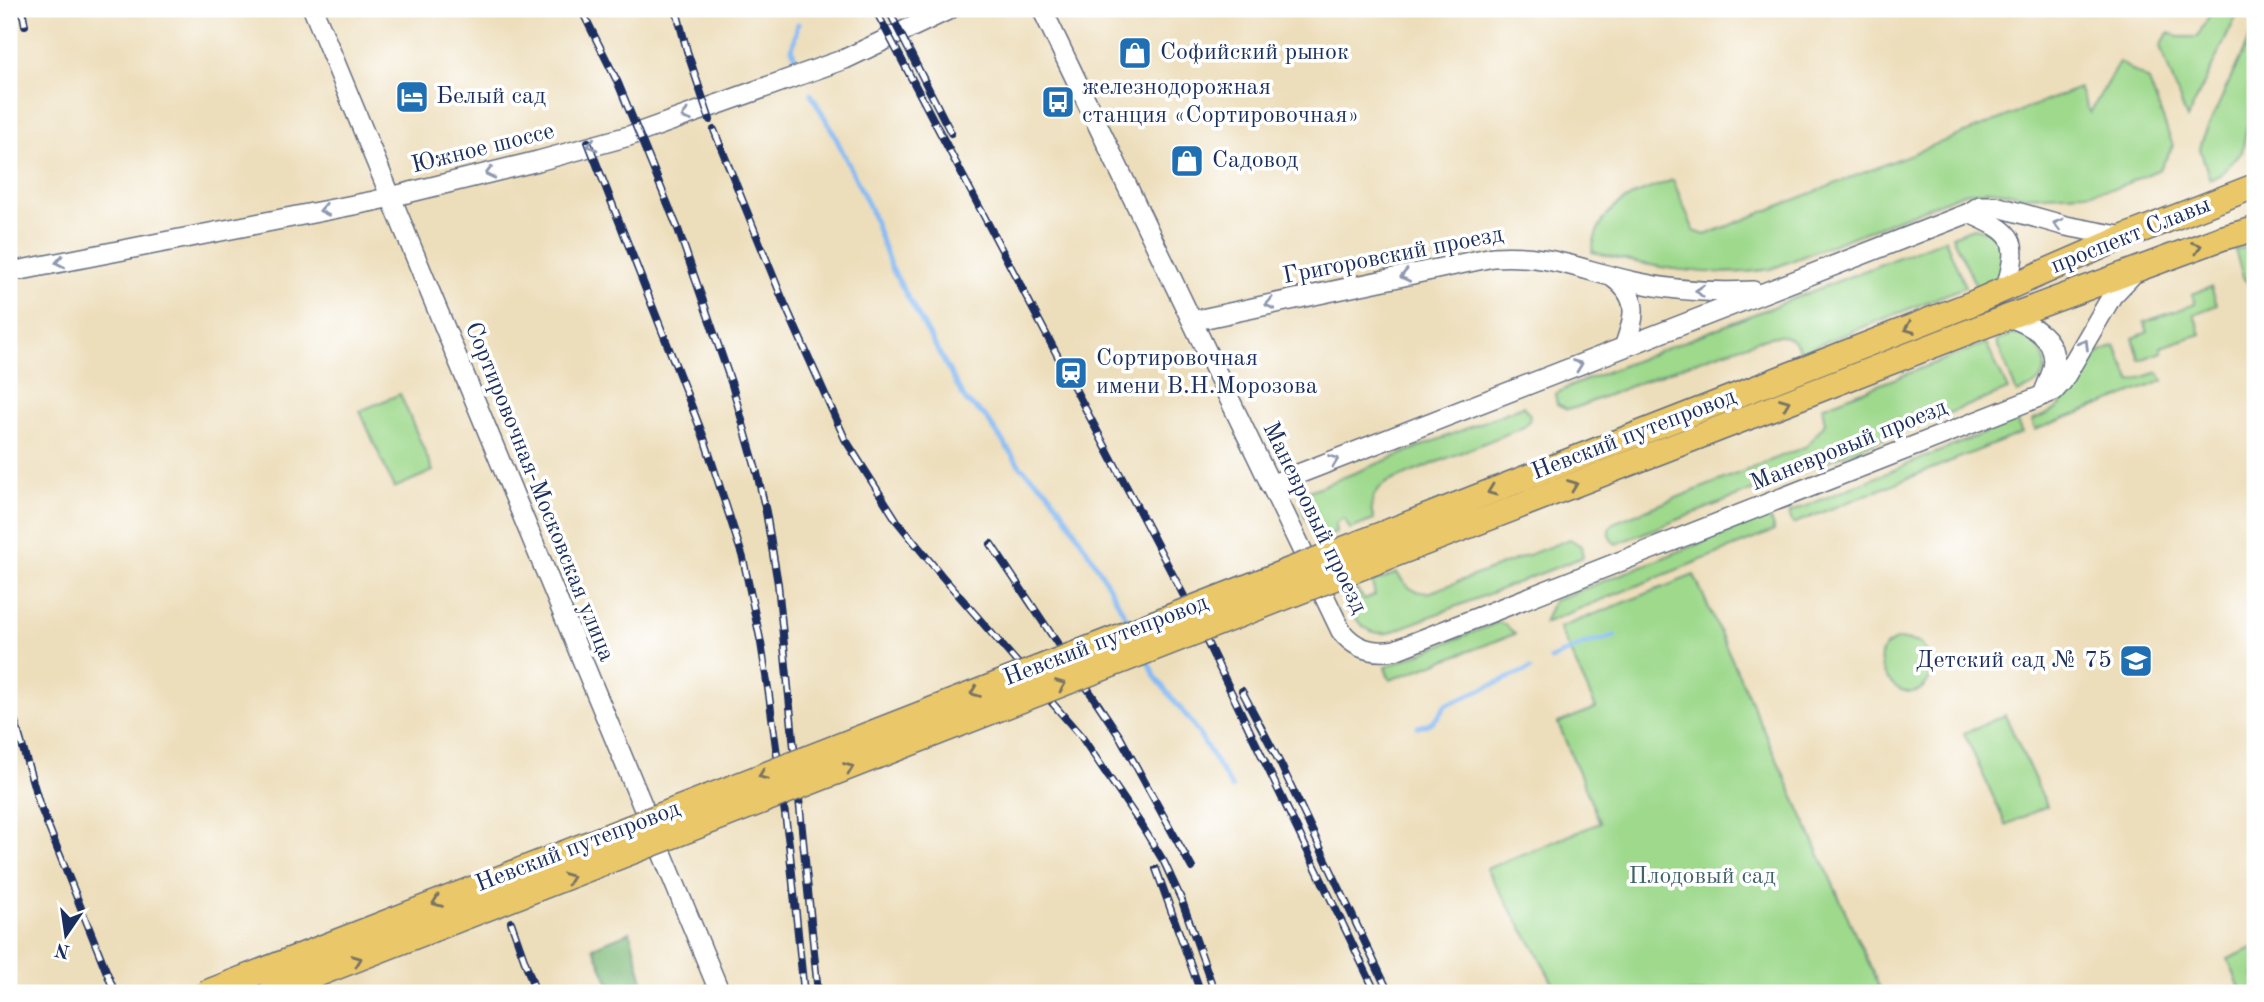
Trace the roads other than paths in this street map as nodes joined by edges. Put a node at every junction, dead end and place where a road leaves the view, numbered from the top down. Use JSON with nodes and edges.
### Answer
{"nodes":[{"id":1,"x":313,"y":9,"type":"edge"},
{"id":2,"x":950,"y":9,"type":"edge"},
{"id":3,"x":1042,"y":9,"type":"edge"},
{"id":4,"x":2255,"y":186,"type":"edge"},
{"id":5,"x":391,"y":197,"type":"junction"},
{"id":6,"x":1969,"y":213,"type":"junction"},
{"id":7,"x":2255,"y":229,"type":"edge"},
{"id":8,"x":2124,"y":237,"type":"junction"},
{"id":9,"x":2140,"y":268,"type":"junction"},
{"id":10,"x":9,"y":270,"type":"edge"},
{"id":11,"x":1610,"y":276,"type":"junction"},
{"id":12,"x":2006,"y":288,"type":"junction"},
{"id":13,"x":1768,"y":291,"type":"junction"},
{"id":14,"x":2009,"y":317,"type":"junction"},
{"id":15,"x":1192,"y":321,"type":"junction"},
{"id":16,"x":1624,"y":347,"type":"junction"},
{"id":17,"x":2043,"y":396,"type":"junction"},
{"id":18,"x":1270,"y":485,"type":"junction"},
{"id":19,"x":1368,"y":552,"type":"junction"},
{"id":20,"x":205,"y":993,"type":"edge"},
{"id":21,"x":270,"y":993,"type":"edge"},
{"id":22,"x":720,"y":993,"type":"edge"}],
"edges":[{"from":1,"to":5,"type":"street","name":"Сортировочная-Московская улица"},
{"from":2,"to":5,"type":"street","name":"Южное шоссе","one_way":true},
{"from":3,"to":15,"type":"street","name":"Маневровый проезд"},
{"from":4,"to":8,"type":"main road","name":"проспект Славы"},
{"from":5,"to":10,"type":"street","name":"Южное шоссе","one_way":true},
{"from":5,"to":22,"type":"street","name":"Сортировочная-Московская улица"},
{"from":8,"to":6,"type":"street","name":"Григоровский проезд","one_way":true},
{"from":6,"to":12,"type":"street"},
{"from":6,"to":13,"type":"street","name":"Григоровский проезд"},
{"from":9,"to":7,"type":"main road","name":"проспект Славы","one_way":true},
{"from":8,"to":12,"type":"main road","name":"проспект Славы"},
{"from":9,"to":14,"type":"main road","name":"проспект Славы"},
{"from":17,"to":9,"type":"street","name":"Маневровый проезд","one_way":true},
{"from":13,"to":11,"type":"street","name":"Григоровский проезд","one_way":true},
{"from":11,"to":15,"type":"street","name":"Григоровский проезд","one_way":true},
{"from":11,"to":16,"type":"street"},
{"from":12,"to":19,"type":"main road","name":"Невский путепровод","one_way":true},
{"from":13,"to":16,"type":"street","name":"Григоровский проезд"},
{"from":14,"to":17,"type":"street"},
{"from":19,"to":14,"type":"main road","name":"Невский путепровод","one_way":true},
{"from":15,"to":18,"type":"street","name":"Маневровый проезд"},
{"from":18,"to":16,"type":"street","name":"Григоровский проезд","one_way":true},
{"from":17,"to":18,"type":"street","name":"Маневровый проезд"},
{"from":19,"to":20,"type":"main road","name":"Невский путепровод","one_way":true,"bridge":true},
{"from":21,"to":19,"type":"main road","name":"Невский путепровод","one_way":true,"bridge":true}]}
